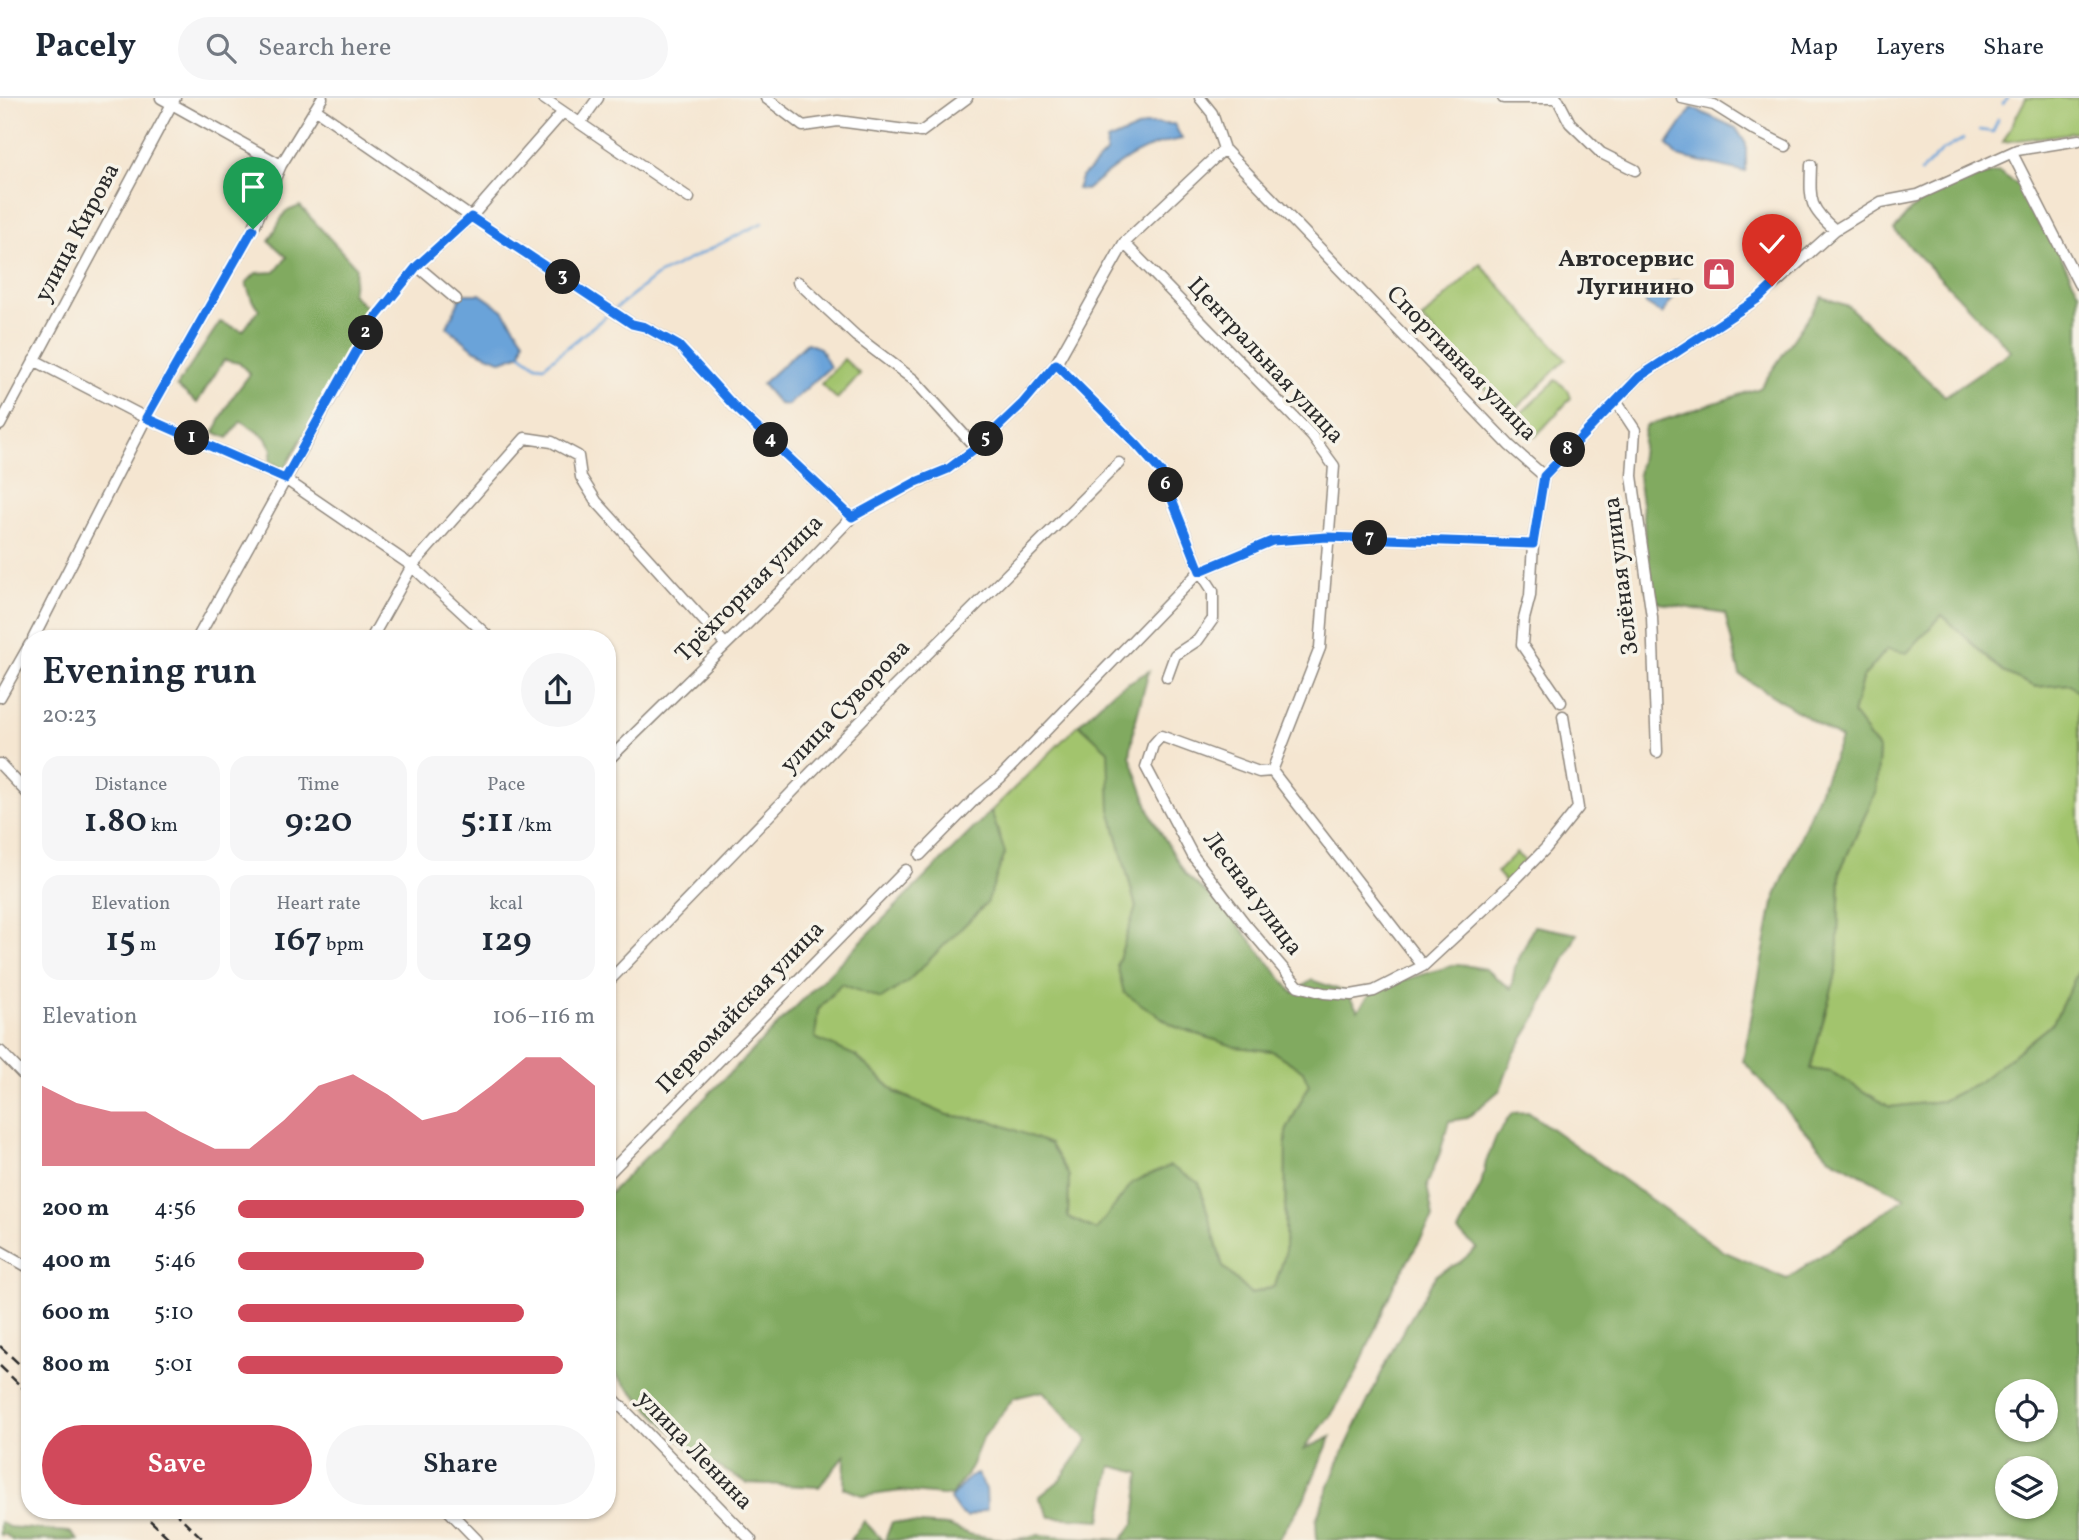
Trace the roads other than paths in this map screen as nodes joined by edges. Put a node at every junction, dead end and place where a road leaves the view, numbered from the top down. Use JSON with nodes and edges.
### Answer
{"nodes":[{"id":1,"x":160,"y":98,"type":"edge"},
{"id":2,"x":322,"y":98,"type":"edge"},
{"id":3,"x":543,"y":98,"type":"edge"},
{"id":4,"x":598,"y":98,"type":"edge"},
{"id":5,"x":766,"y":98,"type":"edge"},
{"id":6,"x":967,"y":98,"type":"edge"},
{"id":7,"x":1200,"y":98,"type":"edge"},
{"id":8,"x":1503,"y":98,"type":"edge"},
{"id":9,"x":1557,"y":98,"type":"edge"},
{"id":10,"x":1682,"y":98,"type":"edge"},
{"id":11,"x":173,"y":101,"type":"edge"},
{"id":12,"x":316,"y":109,"type":"junction"},
{"id":13,"x":564,"y":112,"type":"junction"},
{"id":14,"x":580,"y":123,"type":"junction"},
{"id":15,"x":2079,"y":140,"type":"edge"},
{"id":16,"x":1786,"y":146,"type":"dead end"},
{"id":17,"x":1224,"y":149,"type":"junction"},
{"id":18,"x":2012,"y":153,"type":"junction"},
{"id":19,"x":281,"y":165,"type":"junction"},
{"id":20,"x":1811,"y":165,"type":"dead end"},
{"id":21,"x":1635,"y":170,"type":"dead end"},
{"id":22,"x":689,"y":198,"type":"dead end"},
{"id":23,"x":471,"y":217,"type":"junction"},
{"id":24,"x":1835,"y":230,"type":"junction"},
{"id":25,"x":1125,"y":243,"type":"junction"},
{"id":26,"x":417,"y":266,"type":"junction"},
{"id":27,"x":798,"y":282,"type":"dead end"},
{"id":28,"x":2079,"y":284,"type":"edge"},
{"id":29,"x":456,"y":299,"type":"dead end"},
{"id":30,"x":34,"y":360,"type":"junction"},
{"id":31,"x":1056,"y":364,"type":"junction"},
{"id":32,"x":1616,"y":401,"type":"junction"},
{"id":33,"x":146,"y":418,"type":"junction"},
{"id":34,"x":0,"y":425,"type":"edge"},
{"id":35,"x":976,"y":448,"type":"junction"},
{"id":36,"x":1119,"y":463,"type":"dead end"},
{"id":37,"x":1544,"y":476,"type":"junction"},
{"id":38,"x":285,"y":479,"type":"junction"},
{"id":39,"x":852,"y":517,"type":"junction"},
{"id":40,"x":1327,"y":537,"type":"junction"},
{"id":41,"x":1533,"y":544,"type":"junction"},
{"id":42,"x":412,"y":566,"type":"junction"},
{"id":43,"x":1200,"y":571,"type":"junction"},
{"id":44,"x":38,"y":630,"type":"edge"},
{"id":45,"x":202,"y":630,"type":"edge"},
{"id":46,"x":376,"y":630,"type":"edge"},
{"id":47,"x":481,"y":630,"type":"edge"},
{"id":48,"x":725,"y":644,"type":"junction"},
{"id":49,"x":21,"y":660,"type":"edge"},
{"id":50,"x":1167,"y":677,"type":"dead end"},
{"id":51,"x":0,"y":697,"type":"edge"},
{"id":52,"x":1561,"y":702,"type":"dead end"},
{"id":53,"x":1563,"y":716,"type":"dead end"},
{"id":54,"x":616,"y":747,"type":"edge"},
{"id":55,"x":1657,"y":752,"type":"dead end"},
{"id":56,"x":0,"y":764,"type":"edge"},
{"id":57,"x":1272,"y":771,"type":"junction"},
{"id":58,"x":21,"y":786,"type":"edge"},
{"id":59,"x":920,"y":855,"type":"dead end"},
{"id":60,"x":905,"y":870,"type":"dead end"},
{"id":61,"x":1423,"y":966,"type":"junction"},
{"id":62,"x":616,"y":974,"type":"edge"},
{"id":63,"x":0,"y":1051,"type":"edge"},
{"id":64,"x":21,"y":1073,"type":"edge"},
{"id":65,"x":616,"y":1166,"type":"edge"},
{"id":66,"x":0,"y":1251,"type":"edge"},
{"id":67,"x":21,"y":1263,"type":"edge"},
{"id":68,"x":616,"y":1401,"type":"edge"},
{"id":69,"x":457,"y":1519,"type":"edge"},
{"id":70,"x":477,"y":1540,"type":"edge"},
{"id":71,"x":751,"y":1540,"type":"edge"}],
"edges":[{"from":1,"to":11,"type":"street"},
{"from":2,"to":12,"type":"street"},
{"from":3,"to":13,"type":"street"},
{"from":4,"to":14,"type":"street"},
{"from":5,"to":6,"type":"street"},
{"from":7,"to":17,"type":"street","name":"Спортивная улица"},
{"from":8,"to":9,"type":"street"},
{"from":9,"to":21,"type":"street"},
{"from":10,"to":16,"type":"street"},
{"from":11,"to":19,"type":"street"},
{"from":11,"to":30,"type":"street","name":"улица Кирова"},
{"from":12,"to":19,"type":"street"},
{"from":12,"to":23,"type":"street"},
{"from":13,"to":14,"type":"street"},
{"from":13,"to":23,"type":"street"},
{"from":14,"to":22,"type":"street"},
{"from":15,"to":18,"type":"street"},
{"from":17,"to":25,"type":"street","name":"Трёхгорная улица"},
{"from":17,"to":37,"type":"street","name":"Спортивная улица"},
{"from":18,"to":24,"type":"street"},
{"from":18,"to":28,"type":"street"},
{"from":19,"to":33,"type":"street"},
{"from":20,"to":24,"type":"street"},
{"from":23,"to":26,"type":"street"},
{"from":23,"to":39,"type":"street"},
{"from":24,"to":32,"type":"street"},
{"from":25,"to":31,"type":"street","name":"Трёхгорная улица"},
{"from":25,"to":40,"type":"street","name":"Центральная улица"},
{"from":26,"to":29,"type":"street"},
{"from":26,"to":38,"type":"street"},
{"from":27,"to":35,"type":"street"},
{"from":30,"to":33,"type":"street"},
{"from":30,"to":34,"type":"street","name":"улица Кирова"},
{"from":31,"to":35,"type":"street","name":"Трёхгорная улица"},
{"from":31,"to":43,"type":"street"},
{"from":32,"to":37,"type":"street"},
{"from":32,"to":55,"type":"street","name":"Зелёная улица"},
{"from":33,"to":38,"type":"street"},
{"from":33,"to":44,"type":"street"},
{"from":35,"to":39,"type":"street","name":"Трёхгорная улица"},
{"from":36,"to":62,"type":"street","name":"улица Суворова"},
{"from":37,"to":41,"type":"street","name":"Спортивная улица"},
{"from":38,"to":42,"type":"street"},
{"from":38,"to":45,"type":"street"},
{"from":39,"to":48,"type":"street","name":"Трёхгорная улица"},
{"from":40,"to":41,"type":"street"},
{"from":40,"to":43,"type":"street"},
{"from":40,"to":57,"type":"street","name":"Центральная улица"},
{"from":41,"to":52,"type":"street","name":"Спортивная улица"},
{"from":42,"to":46,"type":"street"},
{"from":42,"to":47,"type":"street"},
{"from":42,"to":48,"type":"street"},
{"from":43,"to":50,"type":"street"},
{"from":43,"to":59,"type":"street"},
{"from":48,"to":54,"type":"street","name":"Трёхгорная улица"},
{"from":49,"to":51,"type":"street"},
{"from":53,"to":61,"type":"street"},
{"from":56,"to":58,"type":"street"},
{"from":57,"to":61,"type":"street"},
{"from":57,"to":61,"type":"street","name":"Лесная улица"},
{"from":60,"to":65,"type":"street","name":"Первомайская улица"},
{"from":63,"to":64,"type":"street"},
{"from":66,"to":67,"type":"street"},
{"from":68,"to":71,"type":"street","name":"улица Ленина"},
{"from":69,"to":70,"type":"street"}]}
